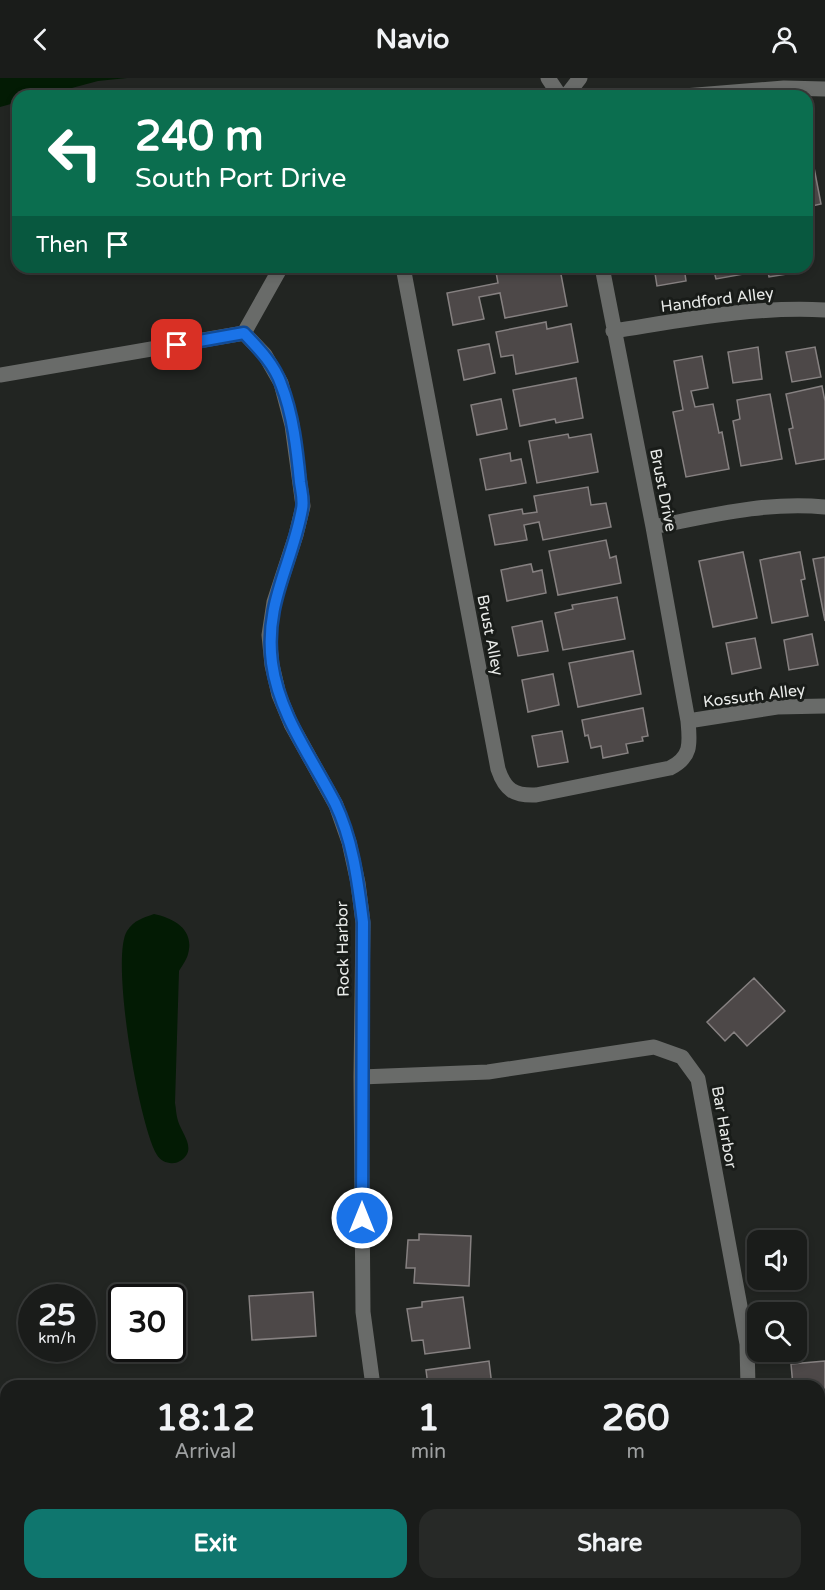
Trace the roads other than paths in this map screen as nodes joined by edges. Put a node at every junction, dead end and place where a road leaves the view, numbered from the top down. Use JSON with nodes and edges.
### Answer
{"nodes":[{"id":1,"x":580,"y":78,"type":"edge"},
{"id":2,"x":825,"y":89,"type":"edge"},
{"id":3,"x":571,"y":90,"type":"edge"},
{"id":4,"x":759,"y":90,"type":"edge"},
{"id":5,"x":278,"y":273,"type":"edge"},
{"id":6,"x":404,"y":273,"type":"edge"},
{"id":7,"x":603,"y":273,"type":"edge"},
{"id":8,"x":825,"y":310,"type":"edge"},
{"id":9,"x":613,"y":331,"type":"junction"},
{"id":10,"x":244,"y":333,"type":"junction"},
{"id":11,"x":0,"y":375,"type":"edge"},
{"id":12,"x":825,"y":507,"type":"edge"},
{"id":13,"x":653,"y":527,"type":"junction"},
{"id":14,"x":825,"y":706,"type":"edge"},
{"id":15,"x":688,"y":721,"type":"junction"},
{"id":16,"x":361,"y":1077,"type":"junction"},
{"id":17,"x":373,"y":1380,"type":"edge"},
{"id":18,"x":748,"y":1380,"type":"edge"}],
"edges":[{"from":1,"to":3,"type":"street"},
{"from":2,"to":4,"type":"street"},
{"from":5,"to":10,"type":"street"},
{"from":6,"to":15,"type":"street","name":"Brust Alley"},
{"from":7,"to":9,"type":"street","name":"Brust Drive"},
{"from":8,"to":9,"type":"street","name":"Handford Alley"},
{"from":9,"to":13,"type":"street","name":"Brust Drive"},
{"from":10,"to":11,"type":"street"},
{"from":10,"to":16,"type":"street","name":"Rock Harbor"},
{"from":12,"to":13,"type":"street"},
{"from":13,"to":15,"type":"street","name":"Brust Drive"},
{"from":14,"to":15,"type":"street","name":"Kossuth Alley"},
{"from":16,"to":17,"type":"street","name":"Rock Harbor"},
{"from":16,"to":18,"type":"street","name":"Bar Harbor"}]}
